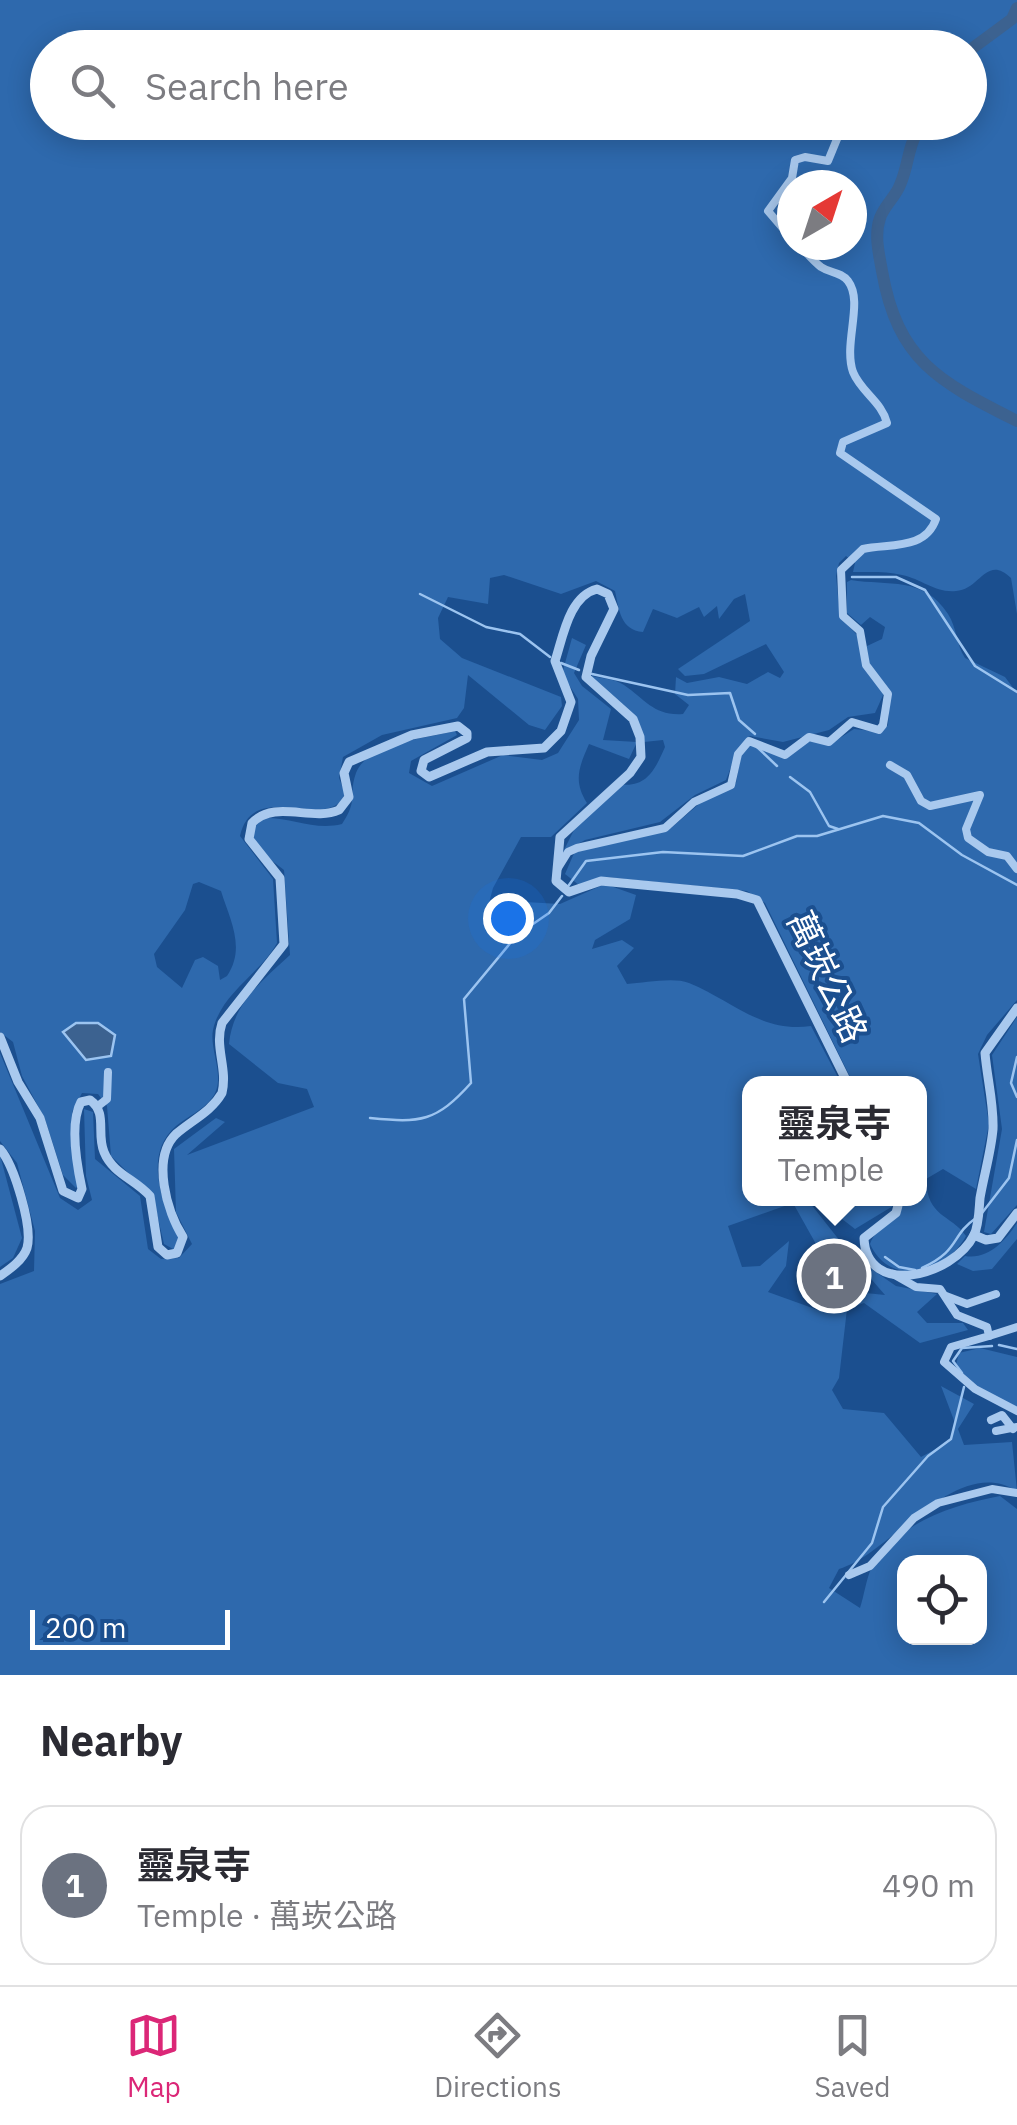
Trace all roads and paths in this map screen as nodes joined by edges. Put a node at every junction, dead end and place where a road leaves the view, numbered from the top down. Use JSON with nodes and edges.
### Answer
{"nodes":[{"id":1,"x":837,"y":140,"type":"edge"},
{"id":2,"x":793,"y":170,"type":"edge"},
{"id":3,"x":777,"y":199,"type":"edge"},
{"id":4,"x":777,"y":222,"type":"edge"},
{"id":5,"x":814,"y":260,"type":"edge"},
{"id":6,"x":890,"y":765,"type":"dead end"},
{"id":7,"x":1017,"y":869,"type":"edge"},
{"id":8,"x":556,"y":872,"type":"junction"},
{"id":9,"x":1017,"y":1008,"type":"edge"},
{"id":10,"x":0,"y":1037,"type":"edge"},
{"id":11,"x":108,"y":1072,"type":"dead end"},
{"id":12,"x":844,"y":1076,"type":"edge"},
{"id":13,"x":98,"y":1106,"type":"junction"},
{"id":14,"x":0,"y":1150,"type":"edge"},
{"id":15,"x":898,"y":1206,"type":"edge"},
{"id":16,"x":1017,"y":1213,"type":"edge"},
{"id":17,"x":975,"y":1229,"type":"junction"},
{"id":18,"x":889,"y":1271,"type":"junction"},
{"id":19,"x":0,"y":1276,"type":"edge"},
{"id":20,"x":996,"y":1294,"type":"dead end"},
{"id":21,"x":946,"y":1296,"type":"junction"},
{"id":22,"x":1017,"y":1327,"type":"edge"},
{"id":23,"x":989,"y":1336,"type":"junction"},
{"id":24,"x":1017,"y":1410,"type":"edge"},
{"id":25,"x":991,"y":1420,"type":"dead end"},
{"id":26,"x":1015,"y":1428,"type":"edge"},
{"id":27,"x":996,"y":1431,"type":"dead end"},
{"id":28,"x":1017,"y":1493,"type":"edge"},
{"id":29,"x":849,"y":1575,"type":"dead end"}],
"edges":[{"from":1,"to":2,"type":"street"},
{"from":3,"to":4,"type":"street"},
{"from":5,"to":8,"type":"street"},
{"from":6,"to":7,"type":"street"},
{"from":8,"to":12,"type":"street","name":"萬崁公路"},
{"from":8,"to":13,"type":"street"},
{"from":9,"to":17,"type":"street"},
{"from":10,"to":13,"type":"street"},
{"from":11,"to":13,"type":"street"},
{"from":14,"to":19,"type":"street"},
{"from":15,"to":18,"type":"street"},
{"from":16,"to":17,"type":"street"},
{"from":17,"to":18,"type":"street"},
{"from":18,"to":21,"type":"street"},
{"from":20,"to":21,"type":"street"},
{"from":21,"to":23,"type":"street"},
{"from":22,"to":23,"type":"street"},
{"from":23,"to":24,"type":"street"},
{"from":25,"to":26,"type":"street"},
{"from":26,"to":27,"type":"street"},
{"from":28,"to":29,"type":"street"}]}
